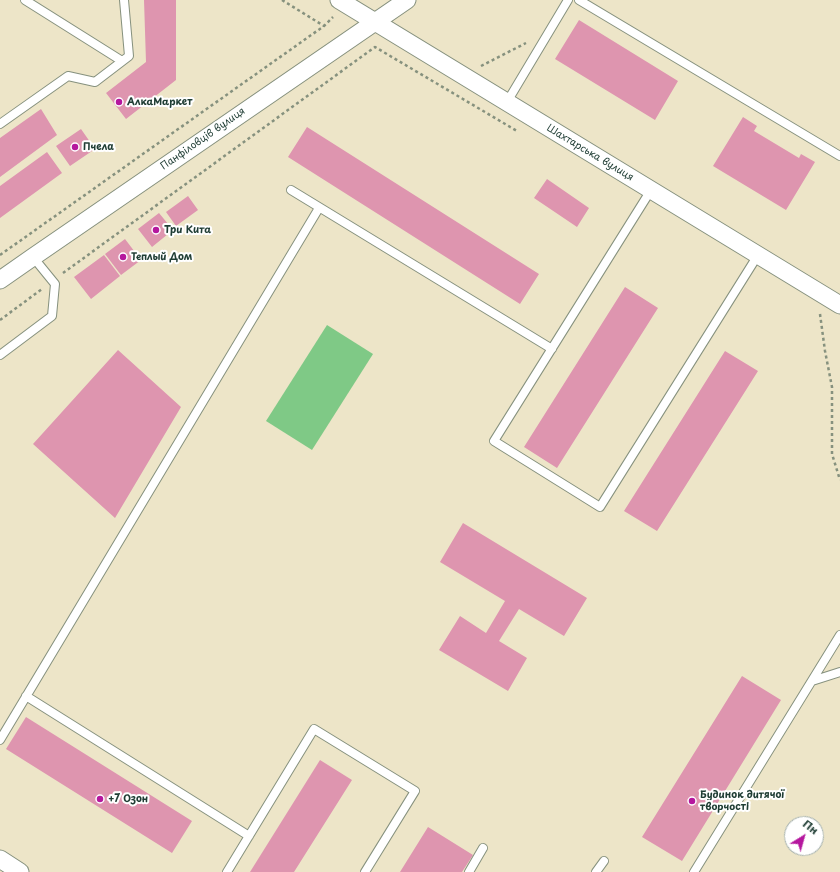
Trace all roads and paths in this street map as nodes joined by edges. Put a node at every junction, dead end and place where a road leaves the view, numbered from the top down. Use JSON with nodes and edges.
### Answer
{"nodes":[{"id":1,"x":25,"y":0,"type":"edge"},
{"id":2,"x":124,"y":0,"type":"edge"},
{"id":3,"x":282,"y":0,"type":"edge"},
{"id":4,"x":407,"y":0,"type":"edge"},
{"id":5,"x":568,"y":0,"type":"edge"},
{"id":6,"x":580,"y":0,"type":"edge"},
{"id":7,"x":343,"y":2,"type":"edge"},
{"id":8,"x":374,"y":21,"type":"junction"},
{"id":9,"x":324,"y":26,"type":"junction"},
{"id":10,"x":550,"y":31,"type":"junction"},
{"id":11,"x":122,"y":61,"type":"junction"},
{"id":12,"x":462,"y":75,"type":"junction"},
{"id":13,"x":507,"y":102,"type":"junction"},
{"id":14,"x":0,"y":124,"type":"edge"},
{"id":15,"x":519,"y":132,"type":"dead end"},
{"id":16,"x":840,"y":156,"type":"edge"},
{"id":17,"x":291,"y":190,"type":"dead end"},
{"id":18,"x":652,"y":190,"type":"junction"},
{"id":19,"x":319,"y":208,"type":"junction"},
{"id":20,"x":758,"y":255,"type":"junction"},
{"id":21,"x":0,"y":256,"type":"edge"},
{"id":22,"x":33,"y":256,"type":"junction"},
{"id":23,"x":0,"y":280,"type":"edge"},
{"id":24,"x":53,"y":281,"type":"junction"},
{"id":25,"x":840,"y":305,"type":"edge"},
{"id":26,"x":827,"y":316,"type":"dead end"},
{"id":27,"x":0,"y":320,"type":"edge"},
{"id":28,"x":552,"y":349,"type":"junction"},
{"id":29,"x":0,"y":354,"type":"edge"},
{"id":30,"x":840,"y":480,"type":"edge"},
{"id":31,"x":840,"y":635,"type":"edge"},
{"id":32,"x":840,"y":672,"type":"edge"},
{"id":33,"x":812,"y":681,"type":"junction"},
{"id":34,"x":26,"y":696,"type":"junction"},
{"id":35,"x":0,"y":740,"type":"edge"},
{"id":36,"x":249,"y":836,"type":"junction"},
{"id":37,"x":483,"y":848,"type":"dead end"},
{"id":38,"x":0,"y":859,"type":"edge"},
{"id":39,"x":604,"y":861,"type":"dead end"},
{"id":40,"x":20,"y":872,"type":"edge"},
{"id":41,"x":227,"y":872,"type":"edge"},
{"id":42,"x":365,"y":872,"type":"edge"},
{"id":43,"x":469,"y":872,"type":"edge"},
{"id":44,"x":596,"y":872,"type":"edge"},
{"id":45,"x":694,"y":872,"type":"edge"}],
"edges":[{"from":1,"to":11,"type":"lane"},
{"from":2,"to":11,"type":"lane"},
{"from":3,"to":9,"type":"path"},
{"from":4,"to":8,"type":"street","name":"Панфіловців вулиця"},
{"from":5,"to":10,"type":"lane"},
{"from":6,"to":16,"type":"lane"},
{"from":7,"to":8,"type":"street","name":"Шахтарська вулиця"},
{"from":7,"to":9,"type":"path"},
{"from":8,"to":12,"type":"street","name":"Шахтарська вулиця"},
{"from":8,"to":22,"type":"street","name":"Панфіловців вулиця"},
{"from":9,"to":21,"type":"path"},
{"from":10,"to":12,"type":"path"},
{"from":10,"to":13,"type":"lane"},
{"from":11,"to":14,"type":"lane"},
{"from":12,"to":13,"type":"street","name":"Шахтарська вулиця"},
{"from":13,"to":18,"type":"street","name":"Шахтарська вулиця"},
{"from":15,"to":24,"type":"path"},
{"from":17,"to":19,"type":"lane"},
{"from":18,"to":20,"type":"street","name":"Шахтарська вулиця"},
{"from":18,"to":28,"type":"lane"},
{"from":19,"to":28,"type":"lane"},
{"from":19,"to":34,"type":"lane"},
{"from":20,"to":25,"type":"street","name":"Шахтарська вулиця"},
{"from":20,"to":28,"type":"lane"},
{"from":22,"to":23,"type":"street","name":"Панфіловців вулиця"},
{"from":22,"to":24,"type":"lane"},
{"from":24,"to":27,"type":"path"},
{"from":24,"to":29,"type":"lane"},
{"from":26,"to":30,"type":"path"},
{"from":31,"to":33,"type":"lane"},
{"from":32,"to":33,"type":"lane"},
{"from":33,"to":45,"type":"lane"},
{"from":34,"to":35,"type":"lane"},
{"from":34,"to":36,"type":"lane"},
{"from":36,"to":41,"type":"lane"},
{"from":36,"to":42,"type":"lane"},
{"from":37,"to":43,"type":"lane"},
{"from":38,"to":40,"type":"street"},
{"from":39,"to":44,"type":"lane"}]}
